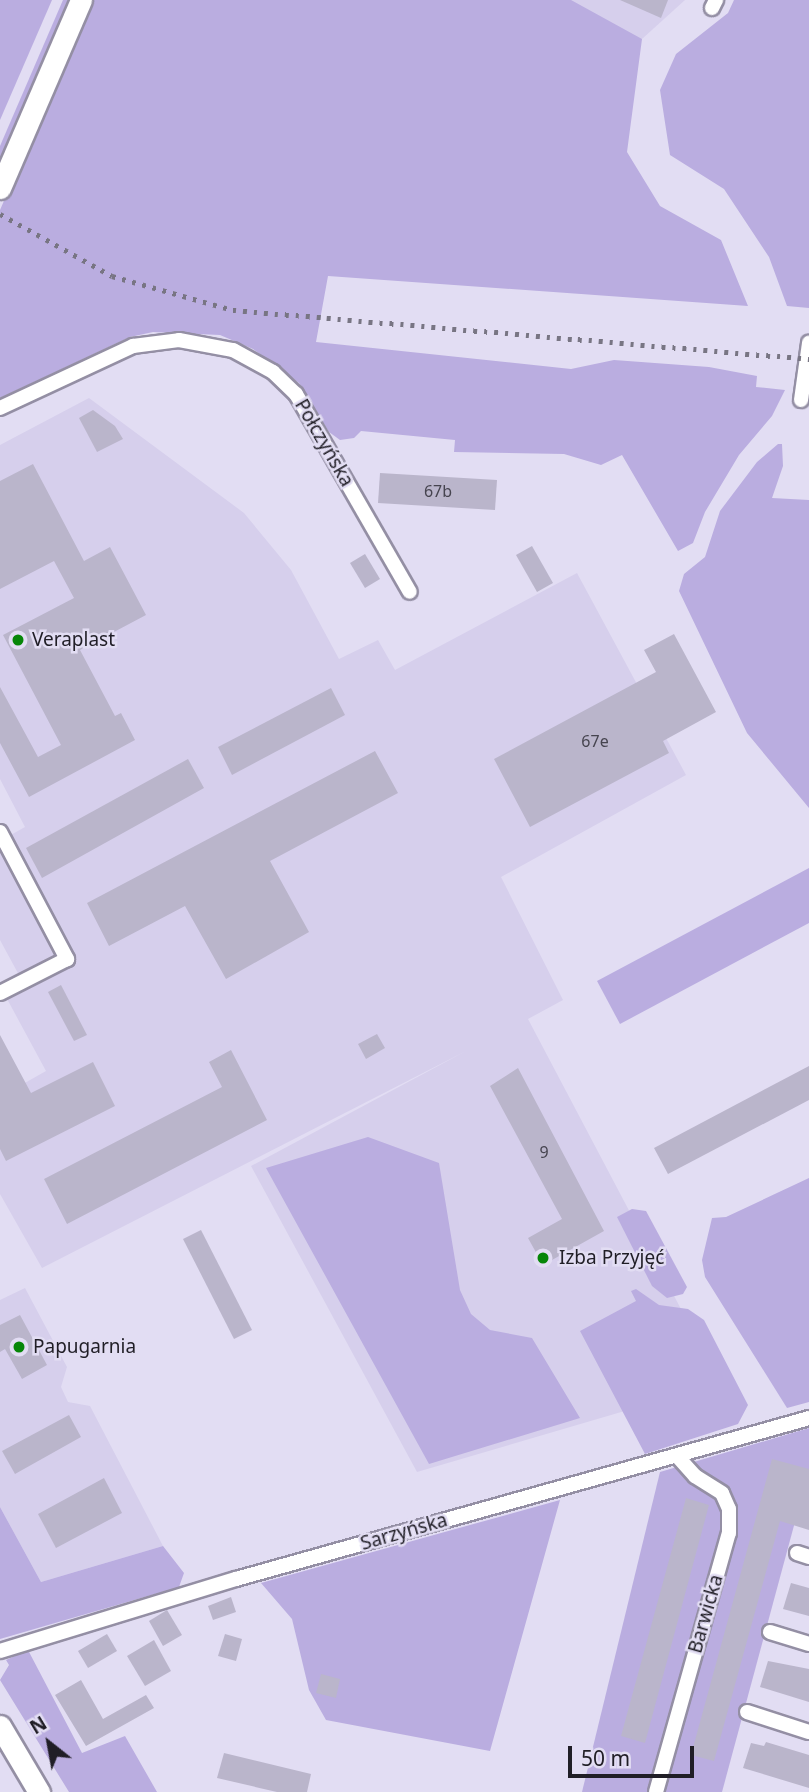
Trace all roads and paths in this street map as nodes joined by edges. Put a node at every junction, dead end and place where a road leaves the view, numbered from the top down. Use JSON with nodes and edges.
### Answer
{"nodes":[{"id":1,"x":81,"y":0,"type":"edge"},
{"id":2,"x":0,"y":188,"type":"edge"},
{"id":3,"x":809,"y":343,"type":"edge"},
{"id":4,"x":801,"y":400,"type":"dead end"},
{"id":5,"x":0,"y":408,"type":"edge"},
{"id":6,"x":410,"y":592,"type":"dead end"},
{"id":7,"x":0,"y":832,"type":"edge"},
{"id":8,"x":0,"y":993,"type":"edge"},
{"id":9,"x":809,"y":1418,"type":"edge"},
{"id":10,"x":677,"y":1456,"type":"junction"},
{"id":11,"x":769,"y":1632,"type":"dead end"},
{"id":12,"x":809,"y":1644,"type":"edge"},
{"id":13,"x":0,"y":1651,"type":"edge"},
{"id":14,"x":747,"y":1712,"type":"dead end"},
{"id":15,"x":0,"y":1726,"type":"edge"},
{"id":16,"x":809,"y":1732,"type":"edge"},
{"id":17,"x":39,"y":1792,"type":"edge"},
{"id":18,"x":656,"y":1792,"type":"edge"}],
"edges":[{"from":1,"to":2,"type":"main road"},
{"from":3,"to":4,"type":"street"},
{"from":5,"to":6,"type":"street","name":"Połczyńska"},
{"from":7,"to":8,"type":"street"},
{"from":9,"to":10,"type":"street","name":"Sarzyńska"},
{"from":10,"to":13,"type":"street","name":"Sarzyńska"},
{"from":10,"to":18,"type":"street","name":"Barwicka"},
{"from":11,"to":12,"type":"street"},
{"from":14,"to":16,"type":"street"},
{"from":15,"to":17,"type":"main road"}]}
